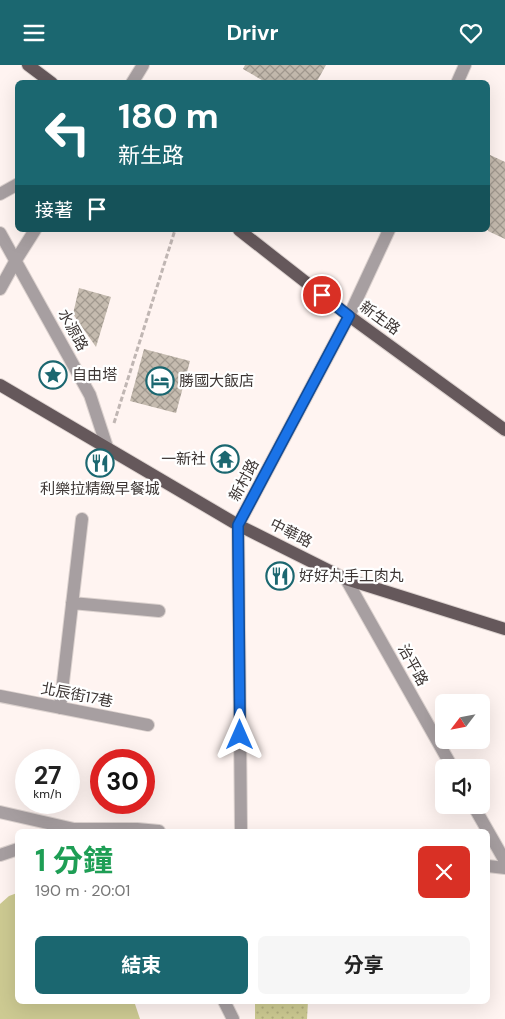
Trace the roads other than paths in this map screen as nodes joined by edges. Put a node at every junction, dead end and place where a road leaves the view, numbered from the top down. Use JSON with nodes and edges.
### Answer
{"nodes":[{"id":1,"x":28,"y":65,"type":"edge"},
{"id":2,"x":143,"y":65,"type":"edge"},
{"id":3,"x":465,"y":65,"type":"edge"},
{"id":4,"x":48,"y":80,"type":"edge"},
{"id":5,"x":134,"y":80,"type":"edge"},
{"id":6,"x":458,"y":80,"type":"edge"},
{"id":7,"x":15,"y":186,"type":"edge"},
{"id":8,"x":0,"y":194,"type":"edge"},
{"id":9,"x":34,"y":232,"type":"edge"},
{"id":10,"x":242,"y":232,"type":"edge"},
{"id":11,"x":388,"y":232,"type":"edge"},
{"id":12,"x":0,"y":233,"type":"edge"},
{"id":13,"x":16,"y":260,"type":"junction"},
{"id":14,"x":0,"y":289,"type":"edge"},
{"id":15,"x":349,"y":316,"type":"junction"},
{"id":16,"x":0,"y":385,"type":"edge"},
{"id":17,"x":505,"y":430,"type":"edge"},
{"id":18,"x":106,"y":447,"type":"junction"},
{"id":19,"x":82,"y":519,"type":"dead end"},
{"id":20,"x":238,"y":525,"type":"junction"},
{"id":21,"x":346,"y":579,"type":"junction"},
{"id":22,"x":72,"y":603,"type":"junction"},
{"id":23,"x":159,"y":611,"type":"dead end"},
{"id":24,"x":505,"y":629,"type":"edge"},
{"id":25,"x":0,"y":696,"type":"edge"},
{"id":26,"x":60,"y":708,"type":"junction"},
{"id":27,"x":148,"y":725,"type":"dead end"},
{"id":28,"x":447,"y":759,"type":"edge"},
{"id":29,"x":0,"y":812,"type":"edge"},
{"id":30,"x":478,"y":814,"type":"edge"},
{"id":31,"x":67,"y":829,"type":"edge"},
{"id":32,"x":241,"y":829,"type":"edge"},
{"id":33,"x":487,"y":829,"type":"edge"},
{"id":34,"x":490,"y":835,"type":"edge"},
{"id":35,"x":15,"y":850,"type":"edge"},
{"id":36,"x":0,"y":855,"type":"edge"},
{"id":37,"x":505,"y":861,"type":"edge"},
{"id":38,"x":490,"y":866,"type":"edge"},
{"id":39,"x":505,"y":868,"type":"edge"}],
"edges":[{"from":1,"to":4,"type":"main road"},
{"from":2,"to":5,"type":"street"},
{"from":3,"to":6,"type":"street"},
{"from":7,"to":8,"type":"street"},
{"from":9,"to":13,"type":"street"},
{"from":10,"to":15,"type":"main road","name":"新生路"},
{"from":11,"to":15,"type":"street","name":"新村路"},
{"from":12,"to":13,"type":"street","name":"水源路"},
{"from":13,"to":14,"type":"street"},
{"from":13,"to":18,"type":"street","name":"水源路"},
{"from":15,"to":17,"type":"main road","name":"新生路"},
{"from":15,"to":20,"type":"street","name":"新村路"},
{"from":16,"to":18,"type":"main road","name":"中華路"},
{"from":18,"to":20,"type":"main road","name":"中華路"},
{"from":19,"to":22,"type":"street"},
{"from":20,"to":21,"type":"main road","name":"中華路"},
{"from":20,"to":32,"type":"street","name":"新村路"},
{"from":21,"to":24,"type":"main road","name":"中華路"},
{"from":21,"to":28,"type":"street","name":"治平路"},
{"from":22,"to":23,"type":"street"},
{"from":22,"to":26,"type":"street"},
{"from":25,"to":26,"type":"street","name":"北辰街17巷"},
{"from":26,"to":27,"type":"street","name":"北辰街17巷"},
{"from":29,"to":31,"type":"street"},
{"from":30,"to":33,"type":"street"},
{"from":34,"to":37,"type":"street"},
{"from":35,"to":36,"type":"street"},
{"from":38,"to":39,"type":"street"}]}
